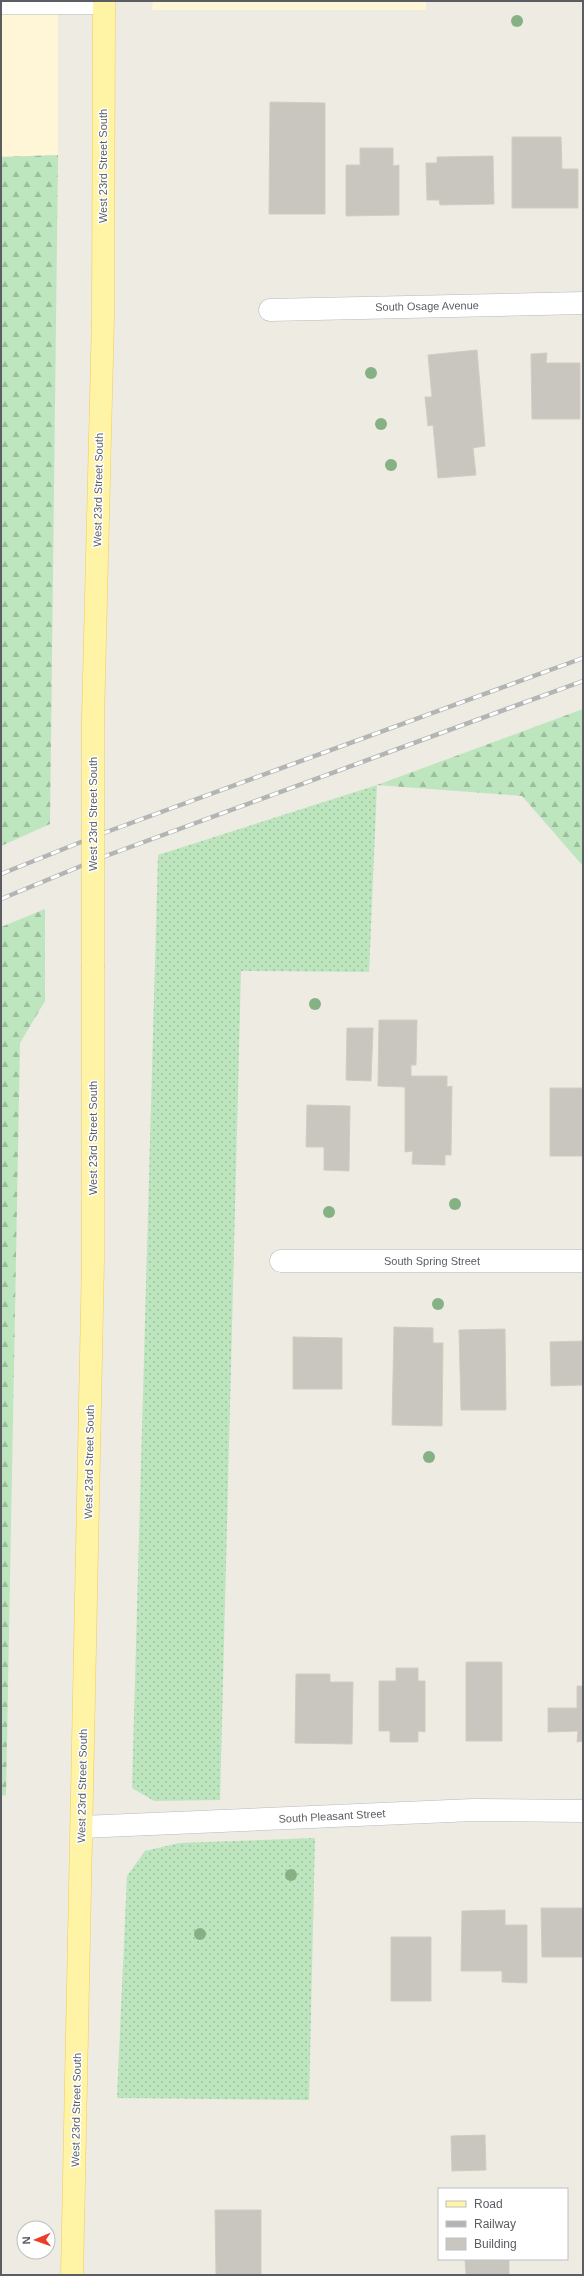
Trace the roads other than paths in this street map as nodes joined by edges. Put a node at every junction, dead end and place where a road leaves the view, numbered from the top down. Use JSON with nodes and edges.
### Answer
{"nodes":[{"id":1,"x":104,"y":3,"type":"edge"},
{"id":2,"x":1,"y":5,"type":"edge"},
{"id":3,"x":583,"y":303,"type":"edge"},
{"id":4,"x":270,"y":310,"type":"dead end"},
{"id":5,"x":281,"y":1261,"type":"dead end"},
{"id":6,"x":583,"y":1261,"type":"edge"},
{"id":7,"x":583,"y":1811,"type":"edge"},
{"id":8,"x":82,"y":1827,"type":"junction"},
{"id":9,"x":72,"y":2275,"type":"edge"}],
"edges":[{"from":1,"to":2,"type":"lane"},
{"from":1,"to":8,"type":"main road","name":"West 23rd Street South","bridge":true},
{"from":3,"to":4,"type":"street","name":"South Osage Avenue"},
{"from":5,"to":6,"type":"street","name":"South Spring Street"},
{"from":7,"to":8,"type":"street","name":"South Pleasant Street"},
{"from":8,"to":9,"type":"main road","name":"West 23rd Street South"}]}
